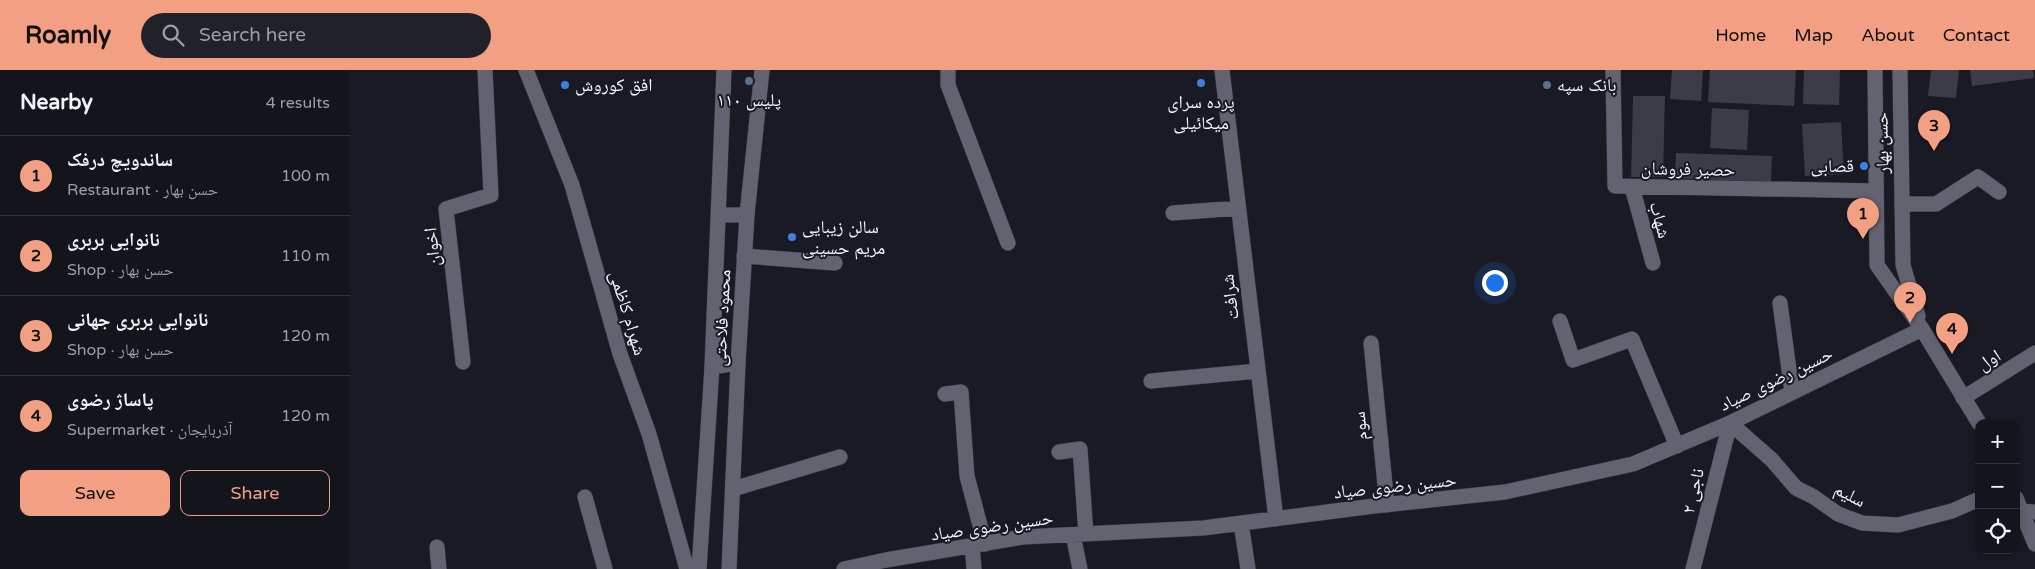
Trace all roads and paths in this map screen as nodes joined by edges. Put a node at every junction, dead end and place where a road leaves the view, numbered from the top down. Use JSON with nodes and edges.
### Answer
{"nodes":[{"id":1,"x":485,"y":70,"type":"edge"},
{"id":2,"x":526,"y":70,"type":"edge"},
{"id":3,"x":724,"y":70,"type":"edge"},
{"id":4,"x":762,"y":70,"type":"edge"},
{"id":5,"x":948,"y":70,"type":"edge"},
{"id":6,"x":1222,"y":70,"type":"edge"},
{"id":7,"x":1614,"y":70,"type":"edge"},
{"id":8,"x":1875,"y":70,"type":"edge"},
{"id":9,"x":1900,"y":70,"type":"edge"},
{"id":10,"x":1632,"y":187,"type":"junction"},
{"id":11,"x":1876,"y":191,"type":"junction"},
{"id":12,"x":1999,"y":192,"type":"dead end"},
{"id":13,"x":1902,"y":204,"type":"junction"},
{"id":14,"x":1238,"y":208,"type":"junction"},
{"id":15,"x":1173,"y":213,"type":"dead end"},
{"id":16,"x":719,"y":215,"type":"junction"},
{"id":17,"x":747,"y":215,"type":"junction"},
{"id":18,"x":1008,"y":243,"type":"dead end"},
{"id":19,"x":744,"y":256,"type":"junction"},
{"id":20,"x":835,"y":263,"type":"dead end"},
{"id":21,"x":1653,"y":264,"type":"dead end"},
{"id":22,"x":1780,"y":303,"type":"dead end"},
{"id":23,"x":1560,"y":320,"type":"dead end"},
{"id":24,"x":1922,"y":329,"type":"junction"},
{"id":25,"x":1371,"y":343,"type":"dead end"},
{"id":26,"x":2034,"y":353,"type":"edge"},
{"id":27,"x":463,"y":362,"type":"dead end"},
{"id":28,"x":738,"y":364,"type":"junction"},
{"id":29,"x":712,"y":367,"type":"junction"},
{"id":30,"x":1258,"y":371,"type":"junction"},
{"id":31,"x":1151,"y":381,"type":"dead end"},
{"id":32,"x":1792,"y":392,"type":"junction"},
{"id":33,"x":945,"y":394,"type":"dead end"},
{"id":34,"x":1963,"y":398,"type":"junction"},
{"id":35,"x":1976,"y":419,"type":"edge"},
{"id":36,"x":1730,"y":423,"type":"junction"},
{"id":37,"x":1677,"y":446,"type":"junction"},
{"id":38,"x":1059,"y":452,"type":"dead end"},
{"id":39,"x":840,"y":457,"type":"dead end"},
{"id":40,"x":733,"y":489,"type":"junction"},
{"id":41,"x":585,"y":497,"type":"dead end"},
{"id":42,"x":1975,"y":501,"type":"edge"},
{"id":43,"x":1388,"y":505,"type":"junction"},
{"id":44,"x":2022,"y":507,"type":"edge"},
{"id":45,"x":1276,"y":519,"type":"junction"},
{"id":46,"x":1240,"y":523,"type":"junction"},
{"id":47,"x":1080,"y":534,"type":"junction"},
{"id":48,"x":2035,"y":544,"type":"edge"},
{"id":49,"x":978,"y":545,"type":"junction"},
{"id":50,"x":437,"y":547,"type":"dead end"},
{"id":51,"x":439,"y":569,"type":"edge"},
{"id":52,"x":605,"y":569,"type":"edge"},
{"id":53,"x":687,"y":569,"type":"edge"},
{"id":54,"x":699,"y":569,"type":"edge"},
{"id":55,"x":730,"y":569,"type":"edge"},
{"id":56,"x":844,"y":569,"type":"edge"},
{"id":57,"x":974,"y":569,"type":"edge"},
{"id":58,"x":1080,"y":569,"type":"edge"},
{"id":59,"x":1248,"y":569,"type":"edge"},
{"id":60,"x":1692,"y":569,"type":"edge"}],
"edges":[{"from":1,"to":27,"type":"street","name":"اخوان"},
{"from":2,"to":53,"type":"street","name":"شهرام کاظمی"},
{"from":3,"to":16,"type":"street","name":"محمود فلاحتی"},
{"from":4,"to":17,"type":"street","name":"محمود فلاحتی"},
{"from":5,"to":18,"type":"street"},
{"from":6,"to":14,"type":"street","name":"شرافت"},
{"from":7,"to":10,"type":"street","name":"حصیر فروشان"},
{"from":8,"to":11,"type":"street","name":"حسن بهار"},
{"from":9,"to":13,"type":"street","name":"حسن بهار"},
{"from":10,"to":11,"type":"street","name":"حصیر فروشان"},
{"from":10,"to":21,"type":"street","name":"شهاب"},
{"from":11,"to":24,"type":"street","name":"حسن بهار"},
{"from":12,"to":13,"type":"street"},
{"from":13,"to":24,"type":"street","name":"حسن بهار"},
{"from":14,"to":15,"type":"street"},
{"from":14,"to":30,"type":"street","name":"شرافت"},
{"from":16,"to":17,"type":"street"},
{"from":16,"to":29,"type":"street","name":"محمود فلاحتی"},
{"from":17,"to":19,"type":"street","name":"محمود فلاحتی"},
{"from":19,"to":20,"type":"street"},
{"from":19,"to":28,"type":"street","name":"محمود فلاحتی"},
{"from":22,"to":32,"type":"street"},
{"from":23,"to":37,"type":"street"},
{"from":24,"to":32,"type":"street","name":"حسین رضوی صیاد"},
{"from":24,"to":34,"type":"street"},
{"from":25,"to":43,"type":"street","name":"سوم"},
{"from":26,"to":34,"type":"street","name":"اول"},
{"from":28,"to":29,"type":"street"},
{"from":28,"to":40,"type":"street","name":"محمود فلاحتی"},
{"from":29,"to":54,"type":"street","name":"محمود فلاحتی"},
{"from":30,"to":31,"type":"street"},
{"from":30,"to":45,"type":"street","name":"شرافت"},
{"from":32,"to":36,"type":"street","name":"حسین رضوی صیاد"},
{"from":33,"to":49,"type":"street"},
{"from":34,"to":35,"type":"street"},
{"from":36,"to":37,"type":"street","name":"حسین رضوی صیاد"},
{"from":36,"to":42,"type":"street","name":"سلیم"},
{"from":36,"to":60,"type":"street","name":"ناجی ۲"},
{"from":37,"to":43,"type":"street","name":"حسین رضوی صیاد"},
{"from":38,"to":47,"type":"street"},
{"from":39,"to":40,"type":"street"},
{"from":40,"to":55,"type":"street","name":"محمود فلاحتی"},
{"from":41,"to":52,"type":"street"},
{"from":43,"to":45,"type":"street","name":"حسین رضوی صیاد"},
{"from":44,"to":48,"type":"street"},
{"from":45,"to":46,"type":"street","name":"حسین رضوی صیاد"},
{"from":46,"to":47,"type":"street","name":"حسین رضوی صیاد"},
{"from":46,"to":59,"type":"street"},
{"from":47,"to":49,"type":"street","name":"حسین رضوی صیاد"},
{"from":47,"to":58,"type":"street"},
{"from":49,"to":56,"type":"street","name":"حسین رضوی صیاد"},
{"from":49,"to":57,"type":"street"},
{"from":50,"to":51,"type":"street"}]}
